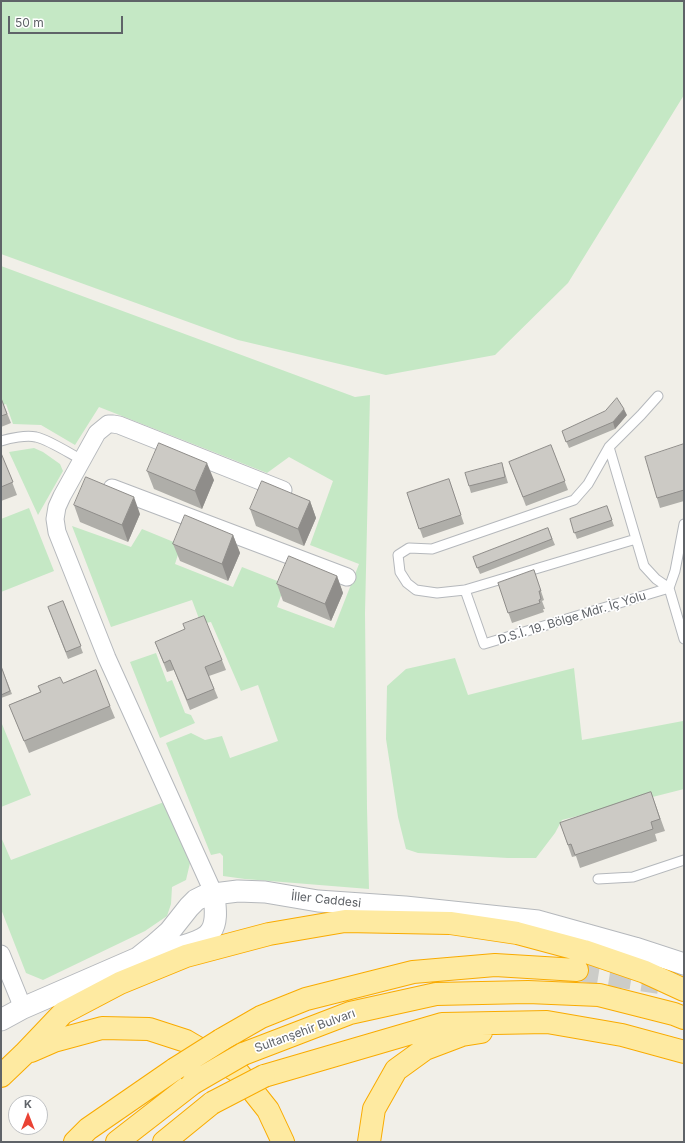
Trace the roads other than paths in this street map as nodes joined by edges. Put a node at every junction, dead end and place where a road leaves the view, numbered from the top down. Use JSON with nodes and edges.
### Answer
{"nodes":[{"id":1,"x":658,"y":396,"type":"dead end"},
{"id":2,"x":1,"y":441,"type":"edge"},
{"id":3,"x":609,"y":448,"type":"junction"},
{"id":4,"x":85,"y":474,"type":"junction"},
{"id":5,"x":295,"y":495,"type":"edge"},
{"id":6,"x":684,"y":524,"type":"edge"},
{"id":7,"x":636,"y":538,"type":"junction"},
{"id":8,"x":347,"y":577,"type":"dead end"},
{"id":9,"x":669,"y":588,"type":"junction"},
{"id":10,"x":465,"y":590,"type":"junction"},
{"id":11,"x":684,"y":639,"type":"edge"},
{"id":12,"x":684,"y":860,"type":"edge"},
{"id":13,"x":598,"y":879,"type":"dead end"},
{"id":14,"x":214,"y":894,"type":"junction"},
{"id":15,"x":1,"y":954,"type":"edge"},
{"id":16,"x":138,"y":958,"type":"junction"},
{"id":17,"x":684,"y":964,"type":"edge"},
{"id":18,"x":577,"y":970,"type":"tunnel mouth"},
{"id":19,"x":684,"y":990,"type":"edge"},
{"id":20,"x":23,"y":1008,"type":"junction"},
{"id":21,"x":684,"y":1018,"type":"edge"},
{"id":22,"x":1,"y":1020,"type":"edge"},
{"id":23,"x":578,"y":1027,"type":"junction"},
{"id":24,"x":684,"y":1052,"type":"edge"},
{"id":25,"x":24,"y":1054,"type":"junction"},
{"id":26,"x":1,"y":1076,"type":"edge"},
{"id":27,"x":76,"y":1142,"type":"edge"},
{"id":28,"x":117,"y":1142,"type":"edge"},
{"id":29,"x":164,"y":1142,"type":"edge"},
{"id":30,"x":283,"y":1142,"type":"edge"},
{"id":31,"x":368,"y":1142,"type":"edge"}],
"edges":[{"from":1,"to":3,"type":"lane"},
{"from":2,"to":4,"type":"lane"},
{"from":3,"to":7,"type":"lane","name":"D.S.İ. 19. Bölge Mdr. İç Yolu"},
{"from":3,"to":10,"type":"lane"},
{"from":4,"to":5,"type":"street"},
{"from":4,"to":8,"type":"street"},
{"from":4,"to":14,"type":"street"},
{"from":6,"to":9,"type":"lane"},
{"from":7,"to":9,"type":"lane","name":"D.S.İ. 19. Bölge Mdr. İç Yolu"},
{"from":7,"to":10,"type":"lane"},
{"from":9,"to":10,"type":"lane","name":"D.S.İ. 19. Bölge Mdr. İç Yolu"},
{"from":9,"to":11,"type":"lane"},
{"from":12,"to":13,"type":"lane"},
{"from":14,"to":16,"type":"street","name":"İller Caddesi"},
{"from":14,"to":16,"type":"street"},
{"from":14,"to":17,"type":"street","name":"İller Caddesi"},
{"from":15,"to":20,"type":"street"},
{"from":16,"to":20,"type":"street","name":"İller Caddesi"},
{"from":18,"to":27,"type":"highway","bridge":true},
{"from":19,"to":25,"type":"highway"},
{"from":20,"to":22,"type":"street","name":"İller Caddesi"},
{"from":21,"to":28,"type":"highway","name":"Sultanşehir Bulvarı","bridge":true},
{"from":23,"to":24,"type":"highway"},
{"from":23,"to":29,"type":"highway","bridge":true},
{"from":23,"to":31,"type":"highway"},
{"from":25,"to":26,"type":"highway"},
{"from":25,"to":30,"type":"highway"}]}
